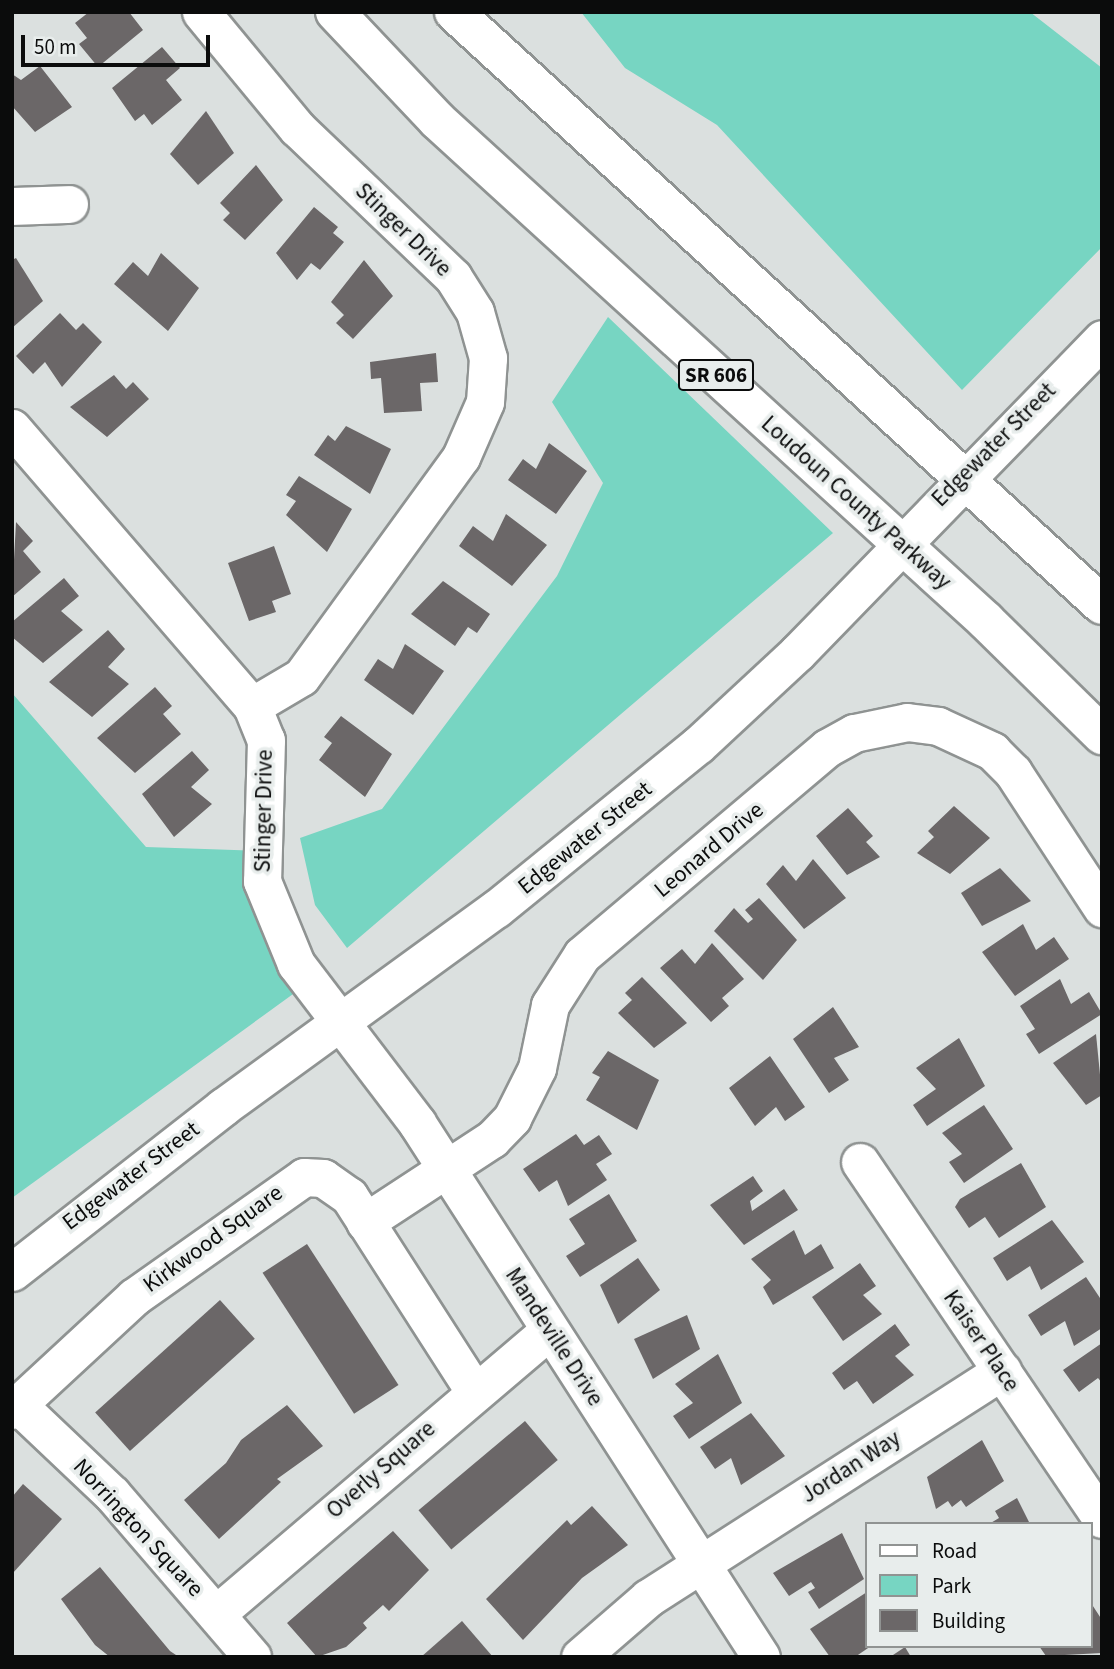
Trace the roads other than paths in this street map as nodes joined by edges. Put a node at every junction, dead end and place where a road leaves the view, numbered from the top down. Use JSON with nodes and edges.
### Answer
{"nodes":[{"id":1,"x":201,"y":12,"type":"edge"},
{"id":2,"x":335,"y":12,"type":"edge"},
{"id":3,"x":454,"y":12,"type":"edge"},
{"id":4,"x":69,"y":204,"type":"dead end"},
{"id":5,"x":12,"y":206,"type":"edge"},
{"id":6,"x":1102,"y":339,"type":"edge"},
{"id":7,"x":12,"y":428,"type":"edge"},
{"id":8,"x":963,"y":475,"type":"junction"},
{"id":9,"x":899,"y":543,"type":"junction"},
{"id":10,"x":1102,"y":606,"type":"edge"},
{"id":11,"x":252,"y":706,"type":"junction"},
{"id":12,"x":1102,"y":735,"type":"edge"},
{"id":13,"x":1102,"y":908,"type":"edge"},
{"id":14,"x":343,"y":1020,"type":"junction"},
{"id":15,"x":860,"y":1162,"type":"dead end"},
{"id":16,"x":447,"y":1170,"type":"junction"},
{"id":17,"x":365,"y":1222,"type":"junction"},
{"id":18,"x":12,"y":1272,"type":"edge"},
{"id":19,"x":550,"y":1330,"type":"junction"},
{"id":20,"x":1002,"y":1371,"type":"junction"},
{"id":21,"x":473,"y":1389,"type":"junction"},
{"id":22,"x":15,"y":1407,"type":"edge"},
{"id":23,"x":1102,"y":1519,"type":"edge"},
{"id":24,"x":701,"y":1563,"type":"junction"},
{"id":25,"x":216,"y":1614,"type":"junction"},
{"id":26,"x":252,"y":1657,"type":"edge"},
{"id":27,"x":580,"y":1657,"type":"edge"},
{"id":28,"x":761,"y":1657,"type":"edge"}],
"edges":[{"from":1,"to":11,"type":"street","name":"Stinger Drive"},
{"from":2,"to":9,"type":"main road","name":"Loudoun County Parkway","number":"SR 606"},
{"from":3,"to":8,"type":"main road"},
{"from":4,"to":5,"type":"street"},
{"from":6,"to":8,"type":"street","name":"Edgewater Street"},
{"from":7,"to":11,"type":"street","name":"Stinger Drive"},
{"from":8,"to":9,"type":"street","name":"Edgewater Street"},
{"from":8,"to":10,"type":"main road"},
{"from":9,"to":12,"type":"main road","name":"Loudoun County Parkway","number":"SR 606"},
{"from":9,"to":14,"type":"street","name":"Edgewater Street"},
{"from":11,"to":14,"type":"street","name":"Stinger Drive"},
{"from":13,"to":16,"type":"street","name":"Leonard Drive"},
{"from":14,"to":16,"type":"street","name":"Mandeville Drive"},
{"from":14,"to":18,"type":"street","name":"Edgewater Street"},
{"from":15,"to":20,"type":"street","name":"Kaiser Place"},
{"from":16,"to":17,"type":"street","name":"Leonard Drive"},
{"from":16,"to":19,"type":"street","name":"Mandeville Drive"},
{"from":17,"to":21,"type":"street","name":"Kirkwood Square"},
{"from":17,"to":22,"type":"street","name":"Kirkwood Square"},
{"from":19,"to":21,"type":"street","name":"Overly Square"},
{"from":19,"to":24,"type":"street","name":"Mandeville Drive"},
{"from":20,"to":23,"type":"street","name":"Kaiser Place"},
{"from":20,"to":24,"type":"street","name":"Jordan Way"},
{"from":21,"to":25,"type":"street","name":"Overly Square"},
{"from":22,"to":25,"type":"street","name":"Norrington Square"},
{"from":24,"to":27,"type":"street","name":"Jordan Way"},
{"from":24,"to":28,"type":"street","name":"Mandeville Drive"},
{"from":25,"to":26,"type":"street","name":"Norrington Square"}]}
